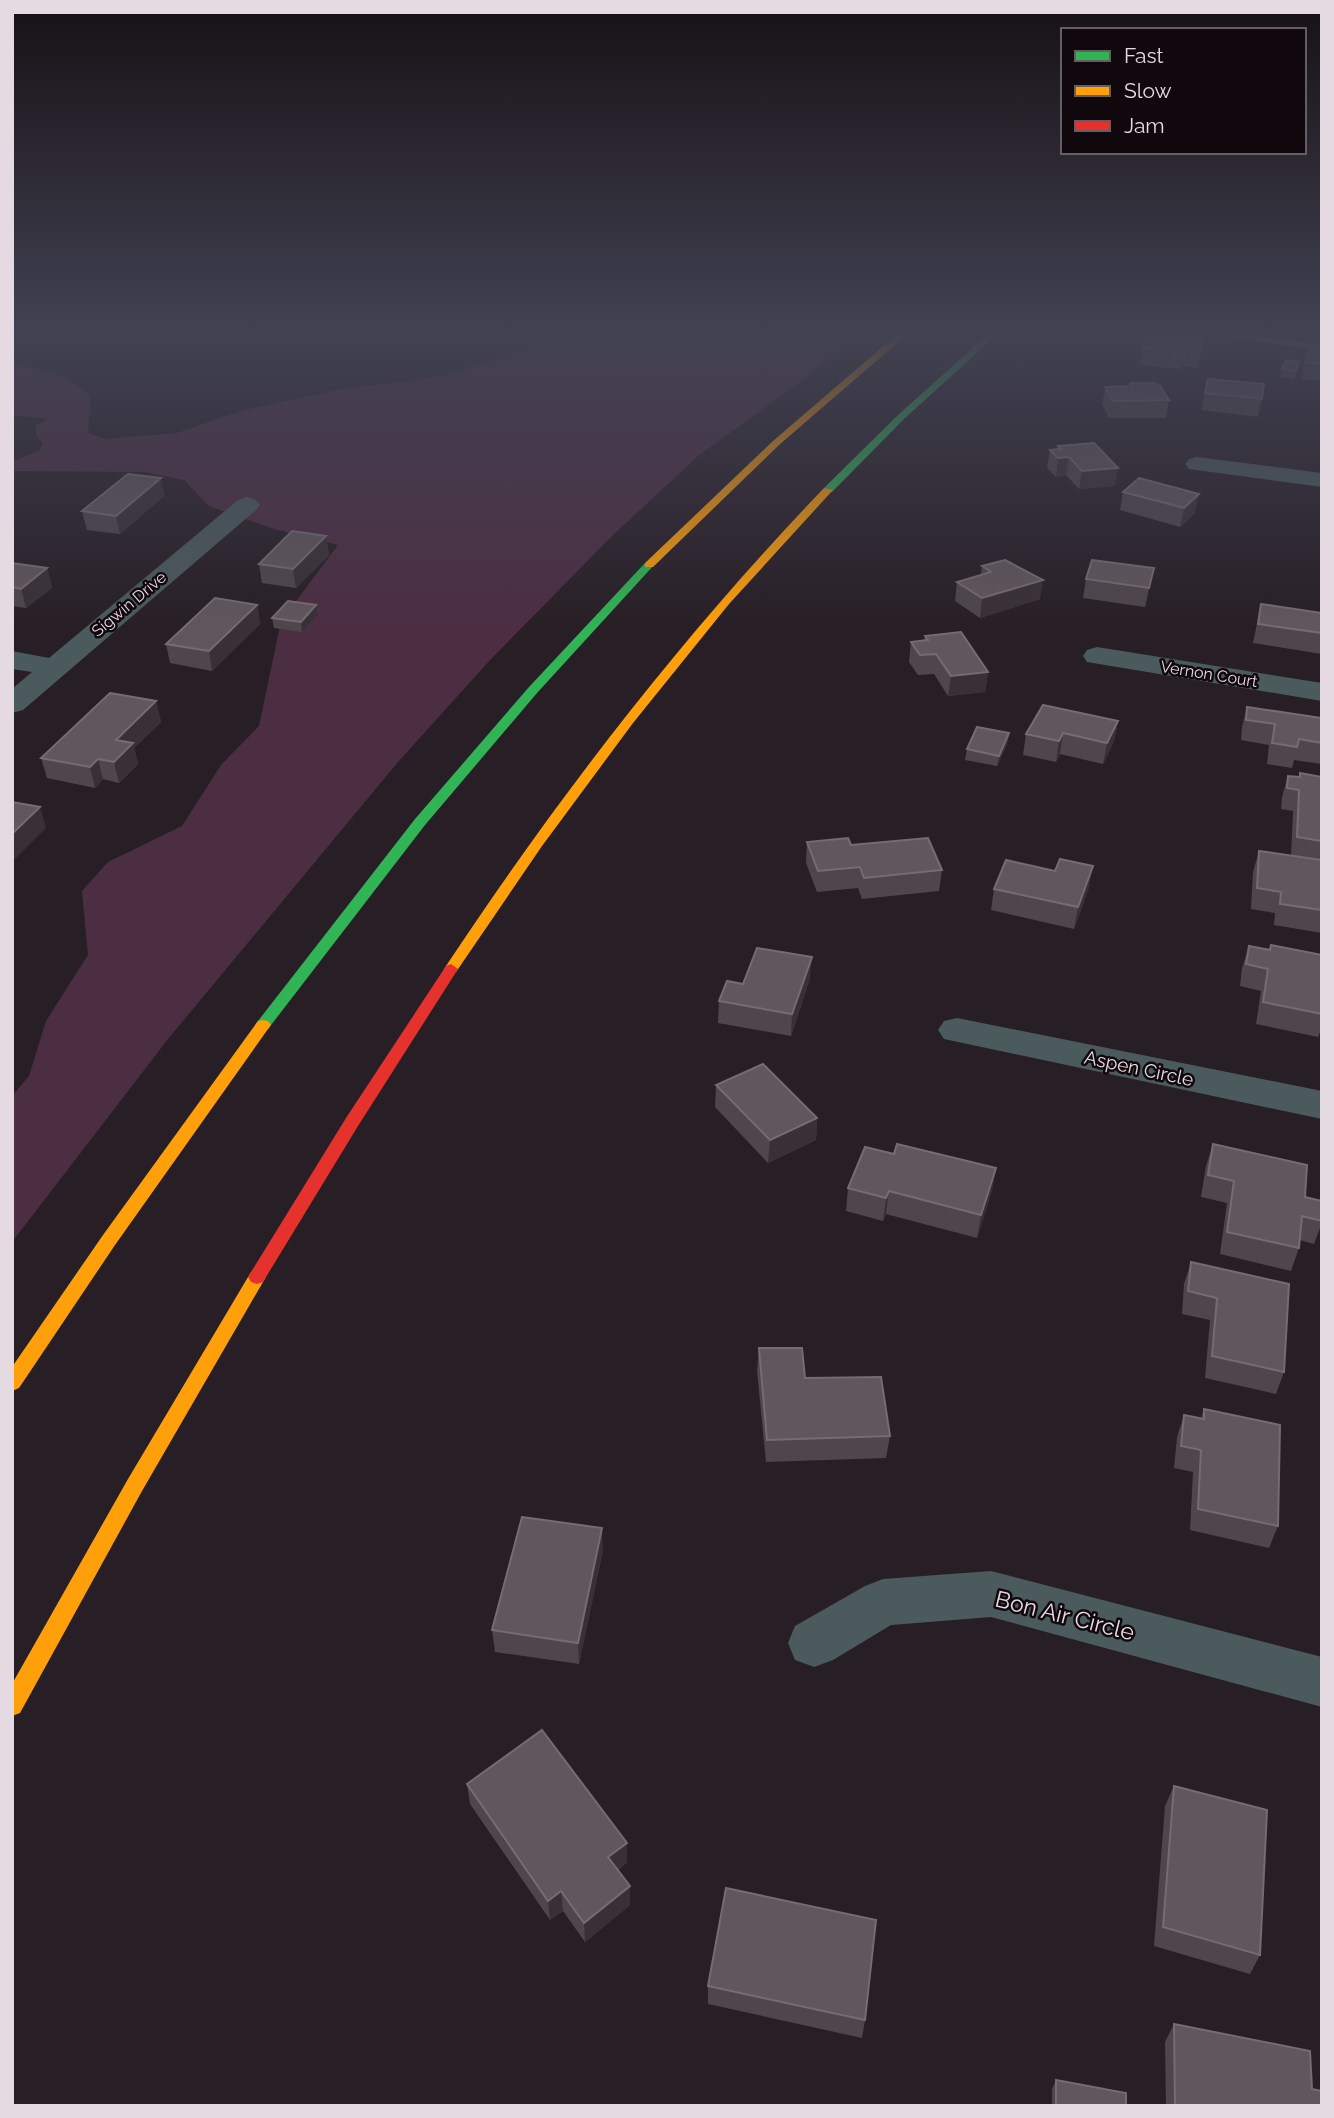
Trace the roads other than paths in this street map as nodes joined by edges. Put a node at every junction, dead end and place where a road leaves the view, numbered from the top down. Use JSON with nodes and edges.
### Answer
{"nodes":[{"id":1,"x":790,"y":429,"type":"edge"},
{"id":2,"x":888,"y":429,"type":"edge"},
{"id":3,"x":1197,"y":464,"type":"dead end"},
{"id":4,"x":1322,"y":480,"type":"edge"},
{"id":5,"x":247,"y":505,"type":"dead end"},
{"id":6,"x":1097,"y":656,"type":"dead end"},
{"id":7,"x":12,"y":660,"type":"edge"},
{"id":8,"x":55,"y":668,"type":"junction"},
{"id":9,"x":1322,"y":692,"type":"edge"},
{"id":10,"x":12,"y":704,"type":"edge"},
{"id":11,"x":957,"y":1030,"type":"dead end"},
{"id":12,"x":1322,"y":1105,"type":"edge"},
{"id":13,"x":12,"y":1383,"type":"edge"},
{"id":14,"x":814,"y":1643,"type":"dead end"},
{"id":15,"x":1322,"y":1682,"type":"edge"},
{"id":16,"x":12,"y":1706,"type":"edge"}],
"edges":[{"from":1,"to":13,"type":"main road"},
{"from":2,"to":16,"type":"main road"},
{"from":3,"to":4,"type":"street"},
{"from":5,"to":8,"type":"street","name":"Sigwin Drive"},
{"from":6,"to":9,"type":"street","name":"Vernon Court"},
{"from":7,"to":8,"type":"street"},
{"from":8,"to":10,"type":"street","name":"Sigwin Drive"},
{"from":11,"to":12,"type":"street","name":"Aspen Circle"},
{"from":14,"to":15,"type":"street","name":"Bon Air Circle"}]}
